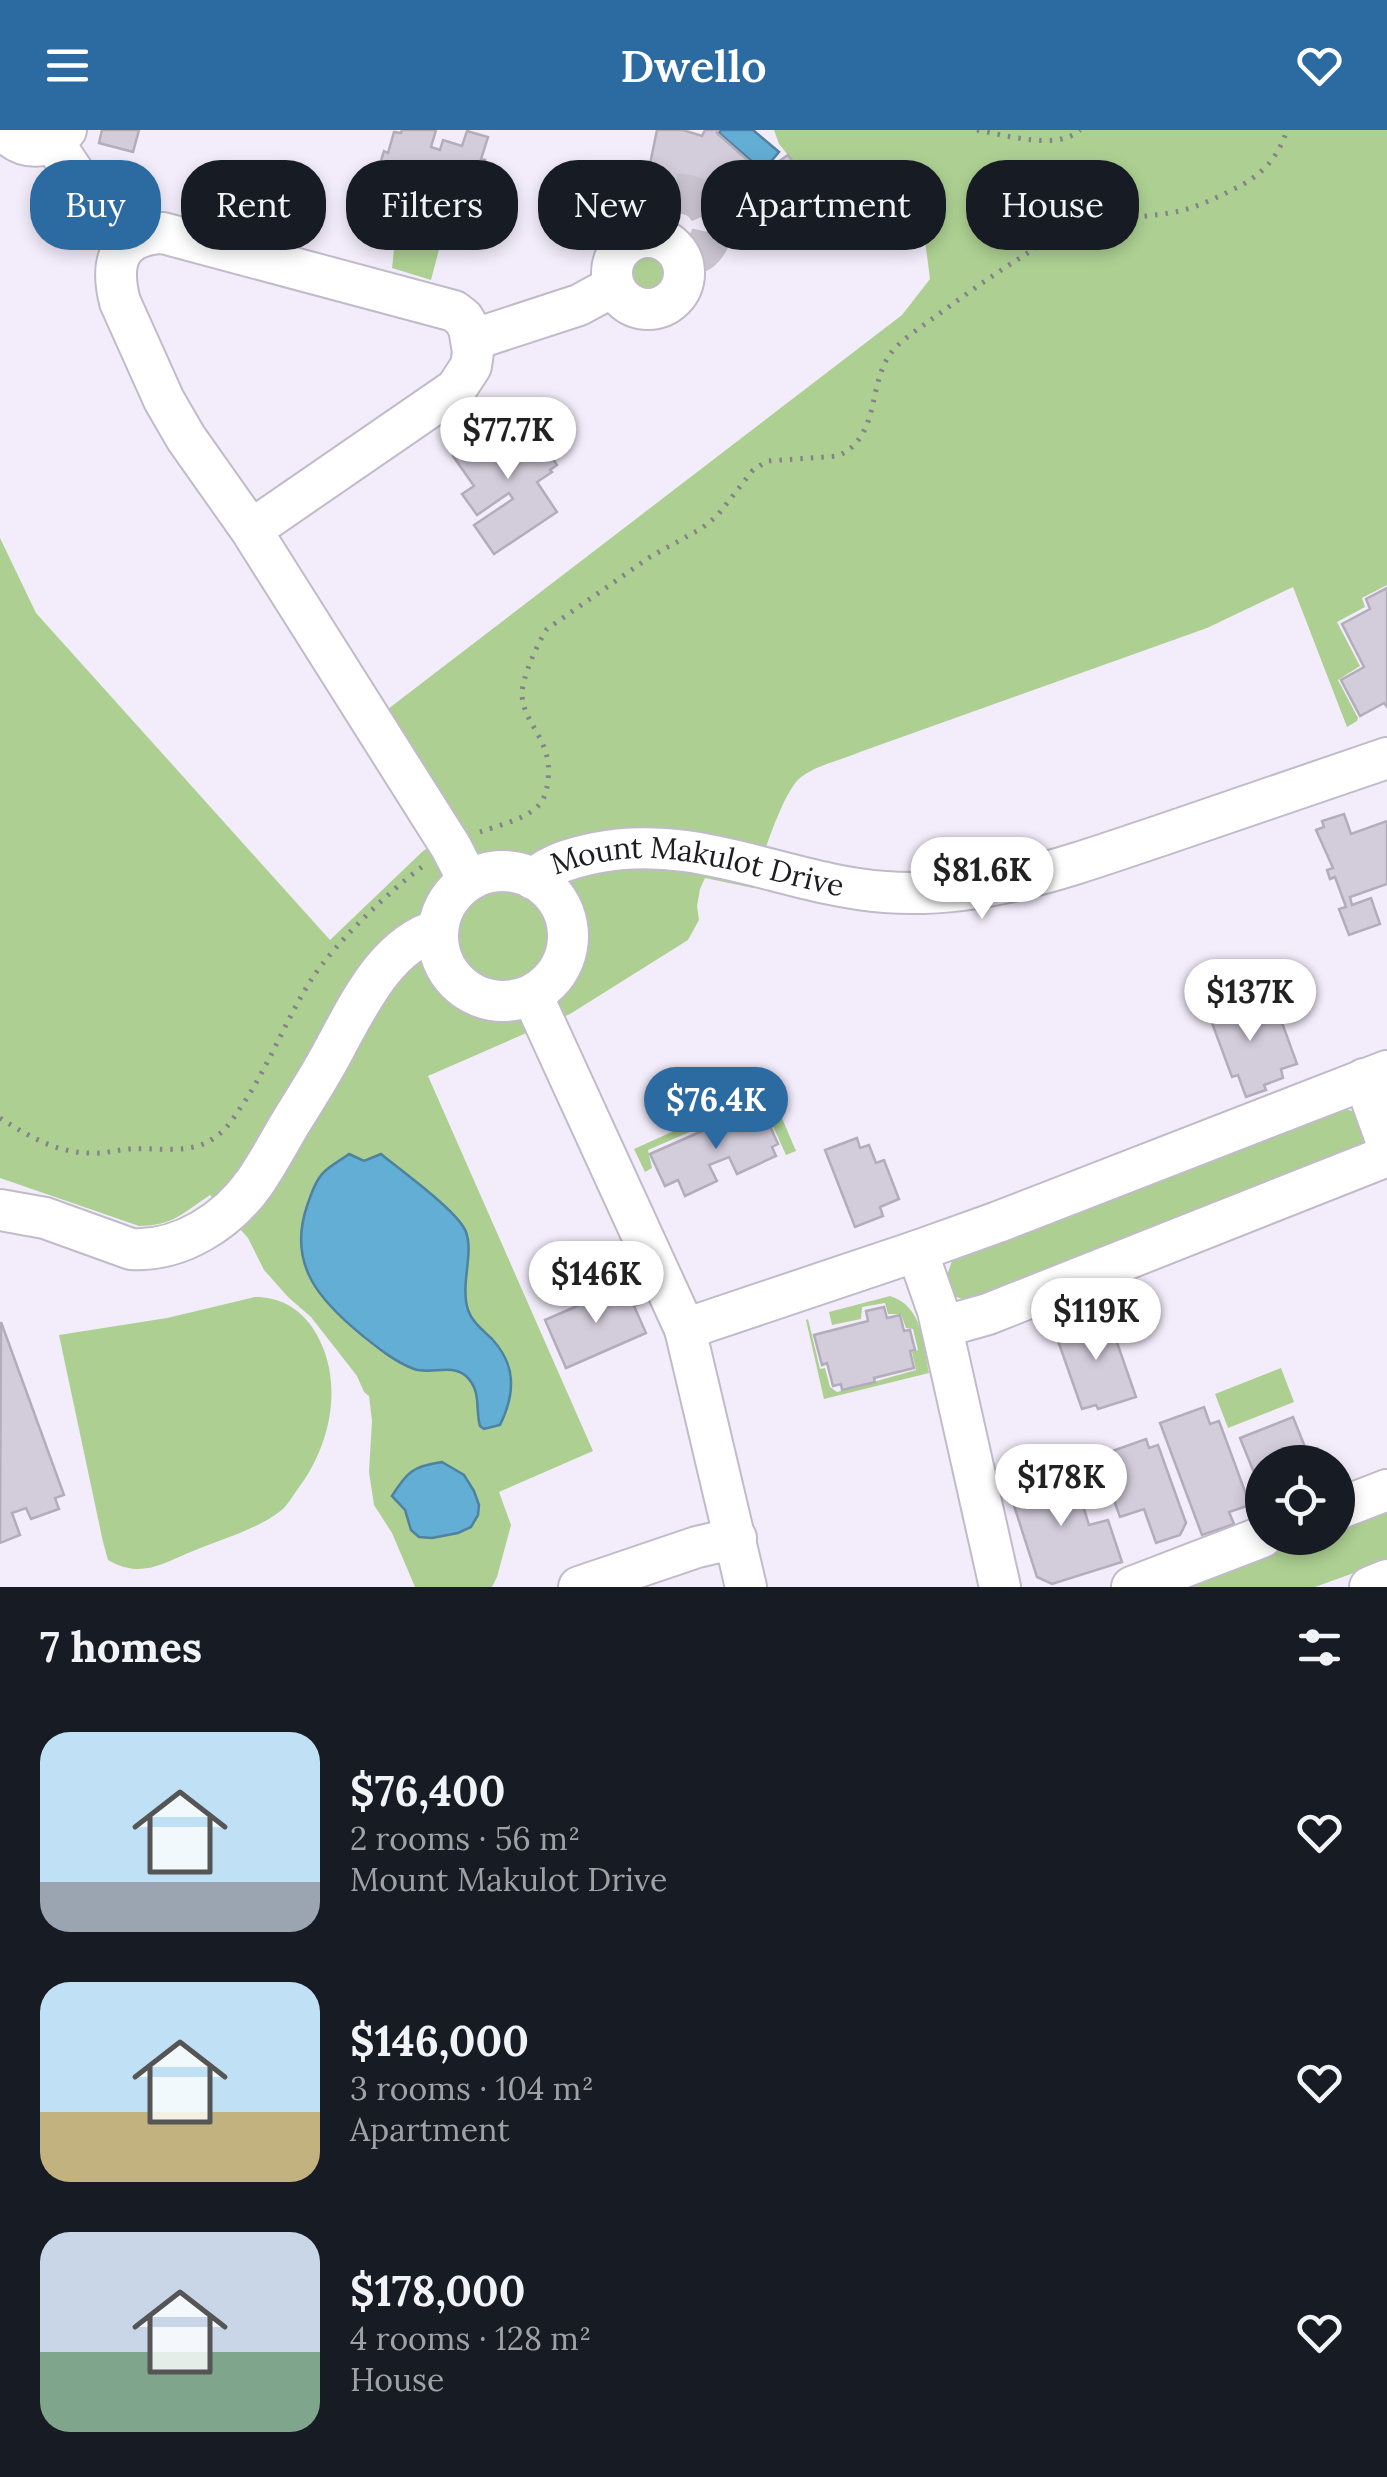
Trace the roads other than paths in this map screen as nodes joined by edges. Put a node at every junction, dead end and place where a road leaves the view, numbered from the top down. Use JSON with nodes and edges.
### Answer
{"nodes":[{"id":1,"x":4,"y":130,"type":"edge"},
{"id":2,"x":60,"y":136,"type":"edge"},
{"id":3,"x":71,"y":160,"type":"edge"},
{"id":4,"x":161,"y":233,"type":"edge"},
{"id":5,"x":123,"y":250,"type":"edge"},
{"id":6,"x":614,"y":286,"type":"dead end"},
{"id":7,"x":472,"y":340,"type":"junction"},
{"id":8,"x":251,"y":530,"type":"junction"},
{"id":9,"x":1387,"y":758,"type":"edge"},
{"id":10,"x":460,"y":864,"type":"junction"},
{"id":11,"x":533,"y":879,"type":"junction"},
{"id":12,"x":438,"y":930,"type":"junction"},
{"id":13,"x":532,"y":995,"type":"junction"},
{"id":14,"x":1376,"y":1075,"type":"edge"},
{"id":15,"x":1387,"y":1143,"type":"edge"},
{"id":16,"x":1387,"y":1156,"type":"edge"},
{"id":17,"x":0,"y":1210,"type":"edge"},
{"id":18,"x":917,"y":1251,"type":"junction"},
{"id":19,"x":942,"y":1327,"type":"junction"},
{"id":20,"x":686,"y":1329,"type":"junction"},
{"id":21,"x":1387,"y":1490,"type":"edge"},
{"id":22,"x":1355,"y":1502,"type":"edge"},
{"id":23,"x":736,"y":1538,"type":"junction"},
{"id":24,"x":1245,"y":1544,"type":"edge"},
{"id":25,"x":1387,"y":1580,"type":"edge"},
{"id":26,"x":580,"y":1587,"type":"edge"},
{"id":27,"x":746,"y":1587,"type":"edge"},
{"id":28,"x":1000,"y":1587,"type":"edge"},
{"id":29,"x":1132,"y":1587,"type":"edge"},
{"id":30,"x":1370,"y":1587,"type":"edge"}],
"edges":[{"from":1,"to":2,"type":"street"},
{"from":2,"to":3,"type":"street"},
{"from":4,"to":7,"type":"street"},
{"from":5,"to":8,"type":"street"},
{"from":6,"to":7,"type":"street"},
{"from":7,"to":8,"type":"street"},
{"from":8,"to":10,"type":"street"},
{"from":9,"to":11,"type":"street","name":"Mount Makulot Drive"},
{"from":10,"to":11,"type":"street","name":"Mount Makulot Drive"},
{"from":10,"to":12,"type":"street"},
{"from":11,"to":13,"type":"street","name":"Mount Makulot Drive"},
{"from":12,"to":13,"type":"street"},
{"from":12,"to":17,"type":"street"},
{"from":13,"to":20,"type":"street"},
{"from":14,"to":15,"type":"street"},
{"from":14,"to":18,"type":"street"},
{"from":16,"to":19,"type":"street"},
{"from":18,"to":19,"type":"street"},
{"from":18,"to":20,"type":"street"},
{"from":19,"to":28,"type":"street"},
{"from":20,"to":23,"type":"street"},
{"from":21,"to":22,"type":"street"},
{"from":23,"to":26,"type":"street"},
{"from":23,"to":27,"type":"street"},
{"from":24,"to":29,"type":"street"},
{"from":25,"to":30,"type":"street"}]}
